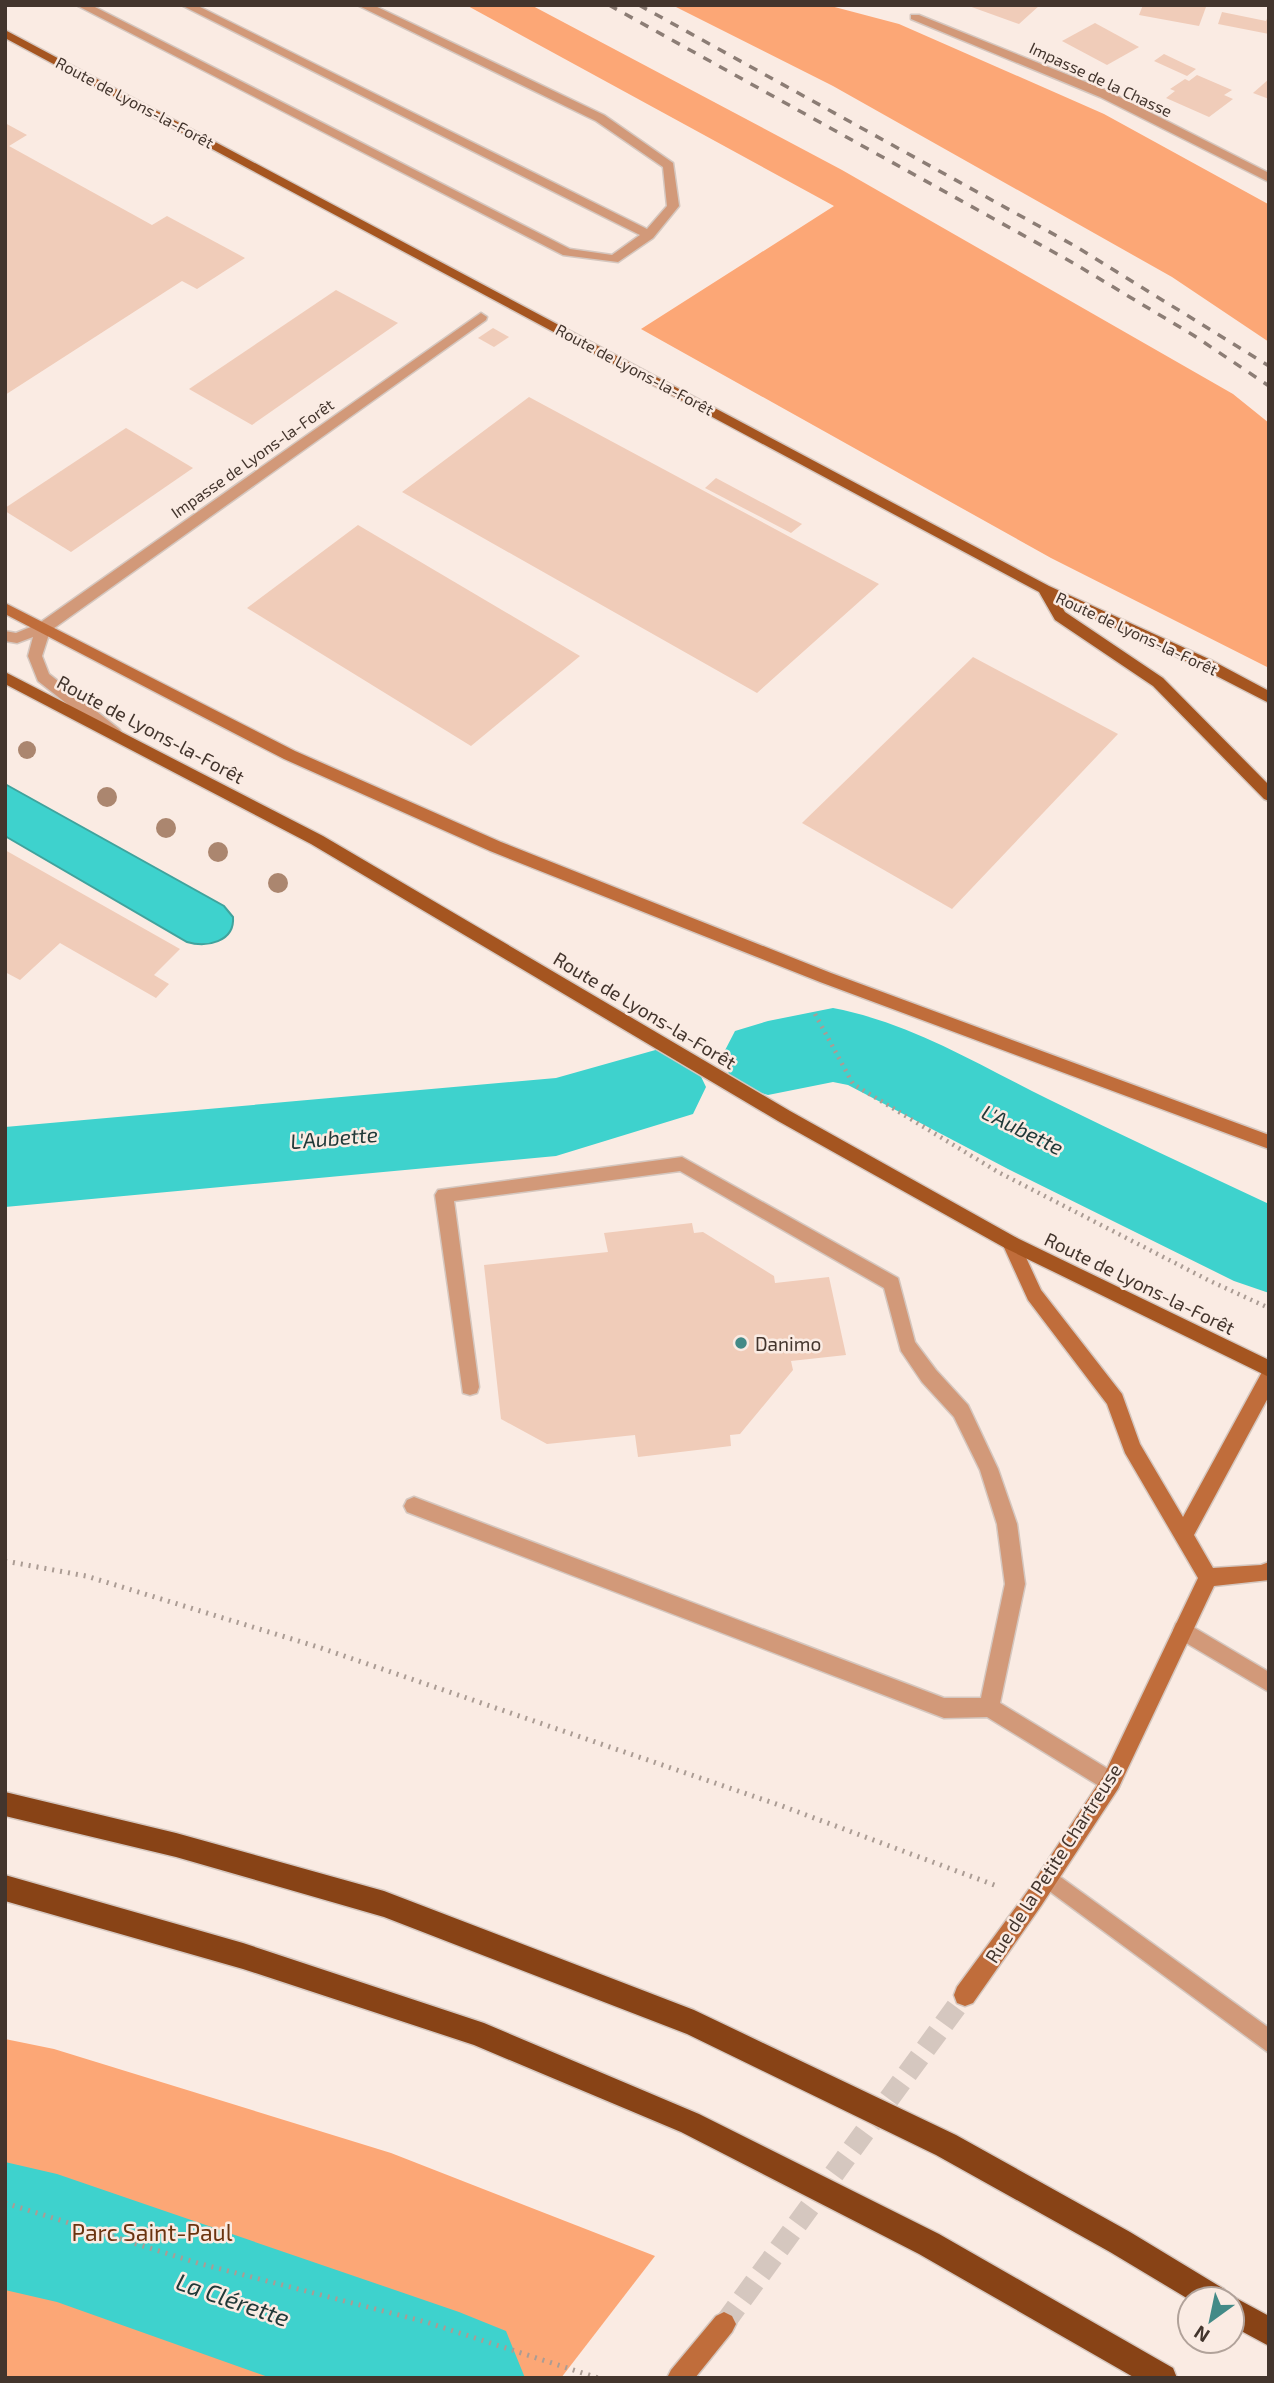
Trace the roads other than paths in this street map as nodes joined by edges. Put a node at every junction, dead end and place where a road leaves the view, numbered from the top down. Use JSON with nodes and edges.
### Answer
{"nodes":[{"id":1,"x":82,"y":5,"type":"edge"},
{"id":2,"x":187,"y":5,"type":"edge"},
{"id":3,"x":363,"y":5,"type":"edge"},
{"id":4,"x":915,"y":17,"type":"dead end"},
{"id":5,"x":5,"y":33,"type":"edge"},
{"id":6,"x":1269,"y":178,"type":"edge"},
{"id":7,"x":649,"y":234,"type":"junction"},
{"id":8,"x":481,"y":317,"type":"dead end"},
{"id":9,"x":1044,"y":589,"type":"junction"},
{"id":10,"x":5,"y":608,"type":"edge"},
{"id":11,"x":43,"y":628,"type":"junction"},
{"id":12,"x":5,"y":636,"type":"edge"},
{"id":13,"x":5,"y":677,"type":"edge"},
{"id":14,"x":1269,"y":698,"type":"edge"},
{"id":15,"x":119,"y":736,"type":"junction"},
{"id":16,"x":1269,"y":795,"type":"edge"},
{"id":17,"x":1269,"y":1142,"type":"edge"},
{"id":18,"x":1011,"y":1243,"type":"junction"},
{"id":19,"x":1269,"y":1369,"type":"edge"},
{"id":20,"x":1269,"y":1378,"type":"edge"},
{"id":21,"x":470,"y":1387,"type":"dead end"},
{"id":22,"x":414,"y":1506,"type":"dead end"},
{"id":23,"x":1185,"y":1533,"type":"junction"},
{"id":24,"x":1269,"y":1571,"type":"edge"},
{"id":25,"x":1208,"y":1577,"type":"junction"},
{"id":26,"x":1184,"y":1630,"type":"junction"},
{"id":27,"x":1269,"y":1682,"type":"edge"},
{"id":28,"x":989,"y":1707,"type":"junction"},
{"id":29,"x":1111,"y":1782,"type":"junction"},
{"id":30,"x":5,"y":1804,"type":"edge"},
{"id":31,"x":1048,"y":1878,"type":"junction"},
{"id":32,"x":5,"y":1888,"type":"edge"},
{"id":33,"x":965,"y":1995,"type":"tunnel mouth"},
{"id":34,"x":1269,"y":2042,"type":"edge"},
{"id":35,"x":1191,"y":2285,"type":"edge"},
{"id":36,"x":1246,"y":2318,"type":"edge"},
{"id":37,"x":724,"y":2324,"type":"tunnel mouth"},
{"id":38,"x":1269,"y":2332,"type":"edge"},
{"id":39,"x":1157,"y":2375,"type":"edge"},
{"id":40,"x":679,"y":2378,"type":"edge"}],
"edges":[{"from":1,"to":7,"type":"street"},
{"from":2,"to":7,"type":"street"},
{"from":3,"to":7,"type":"street"},
{"from":4,"to":6,"type":"street","name":"Impasse de la Chasse"},
{"from":5,"to":9,"type":"main road","name":"Route de Lyons-la-Forêt"},
{"from":8,"to":11,"type":"street","name":"Impasse de Lyons-la-Forêt"},
{"from":9,"to":14,"type":"main road","name":"Route de Lyons-la-Forêt"},
{"from":9,"to":16,"type":"main road"},
{"from":10,"to":11,"type":"street","name":"Route de Lyons-la-Forêt"},
{"from":11,"to":12,"type":"street"},
{"from":11,"to":15,"type":"street"},
{"from":11,"to":17,"type":"street","name":"Route de Lyons-la-Forêt"},
{"from":13,"to":15,"type":"main road","name":"Route de Lyons-la-Forêt"},
{"from":15,"to":18,"type":"main road","name":"Route de Lyons-la-Forêt"},
{"from":18,"to":19,"type":"main road","name":"Route de Lyons-la-Forêt"},
{"from":18,"to":23,"type":"street"},
{"from":20,"to":23,"type":"street"},
{"from":21,"to":28,"type":"street"},
{"from":22,"to":28,"type":"street"},
{"from":23,"to":25,"type":"street"},
{"from":24,"to":25,"type":"street"},
{"from":25,"to":26,"type":"street","name":"Rue de la Petite Chartreuse"},
{"from":26,"to":27,"type":"street"},
{"from":26,"to":29,"type":"street","name":"Rue de la Petite Chartreuse"},
{"from":28,"to":29,"type":"street"},
{"from":29,"to":31,"type":"street","name":"Rue de la Petite Chartreuse"},
{"from":30,"to":35,"type":"highway"},
{"from":31,"to":33,"type":"street","name":"Rue de la Petite Chartreuse"},
{"from":31,"to":34,"type":"street"},
{"from":32,"to":39,"type":"highway"},
{"from":36,"to":38,"type":"highway"},
{"from":37,"to":40,"type":"street"}]}
